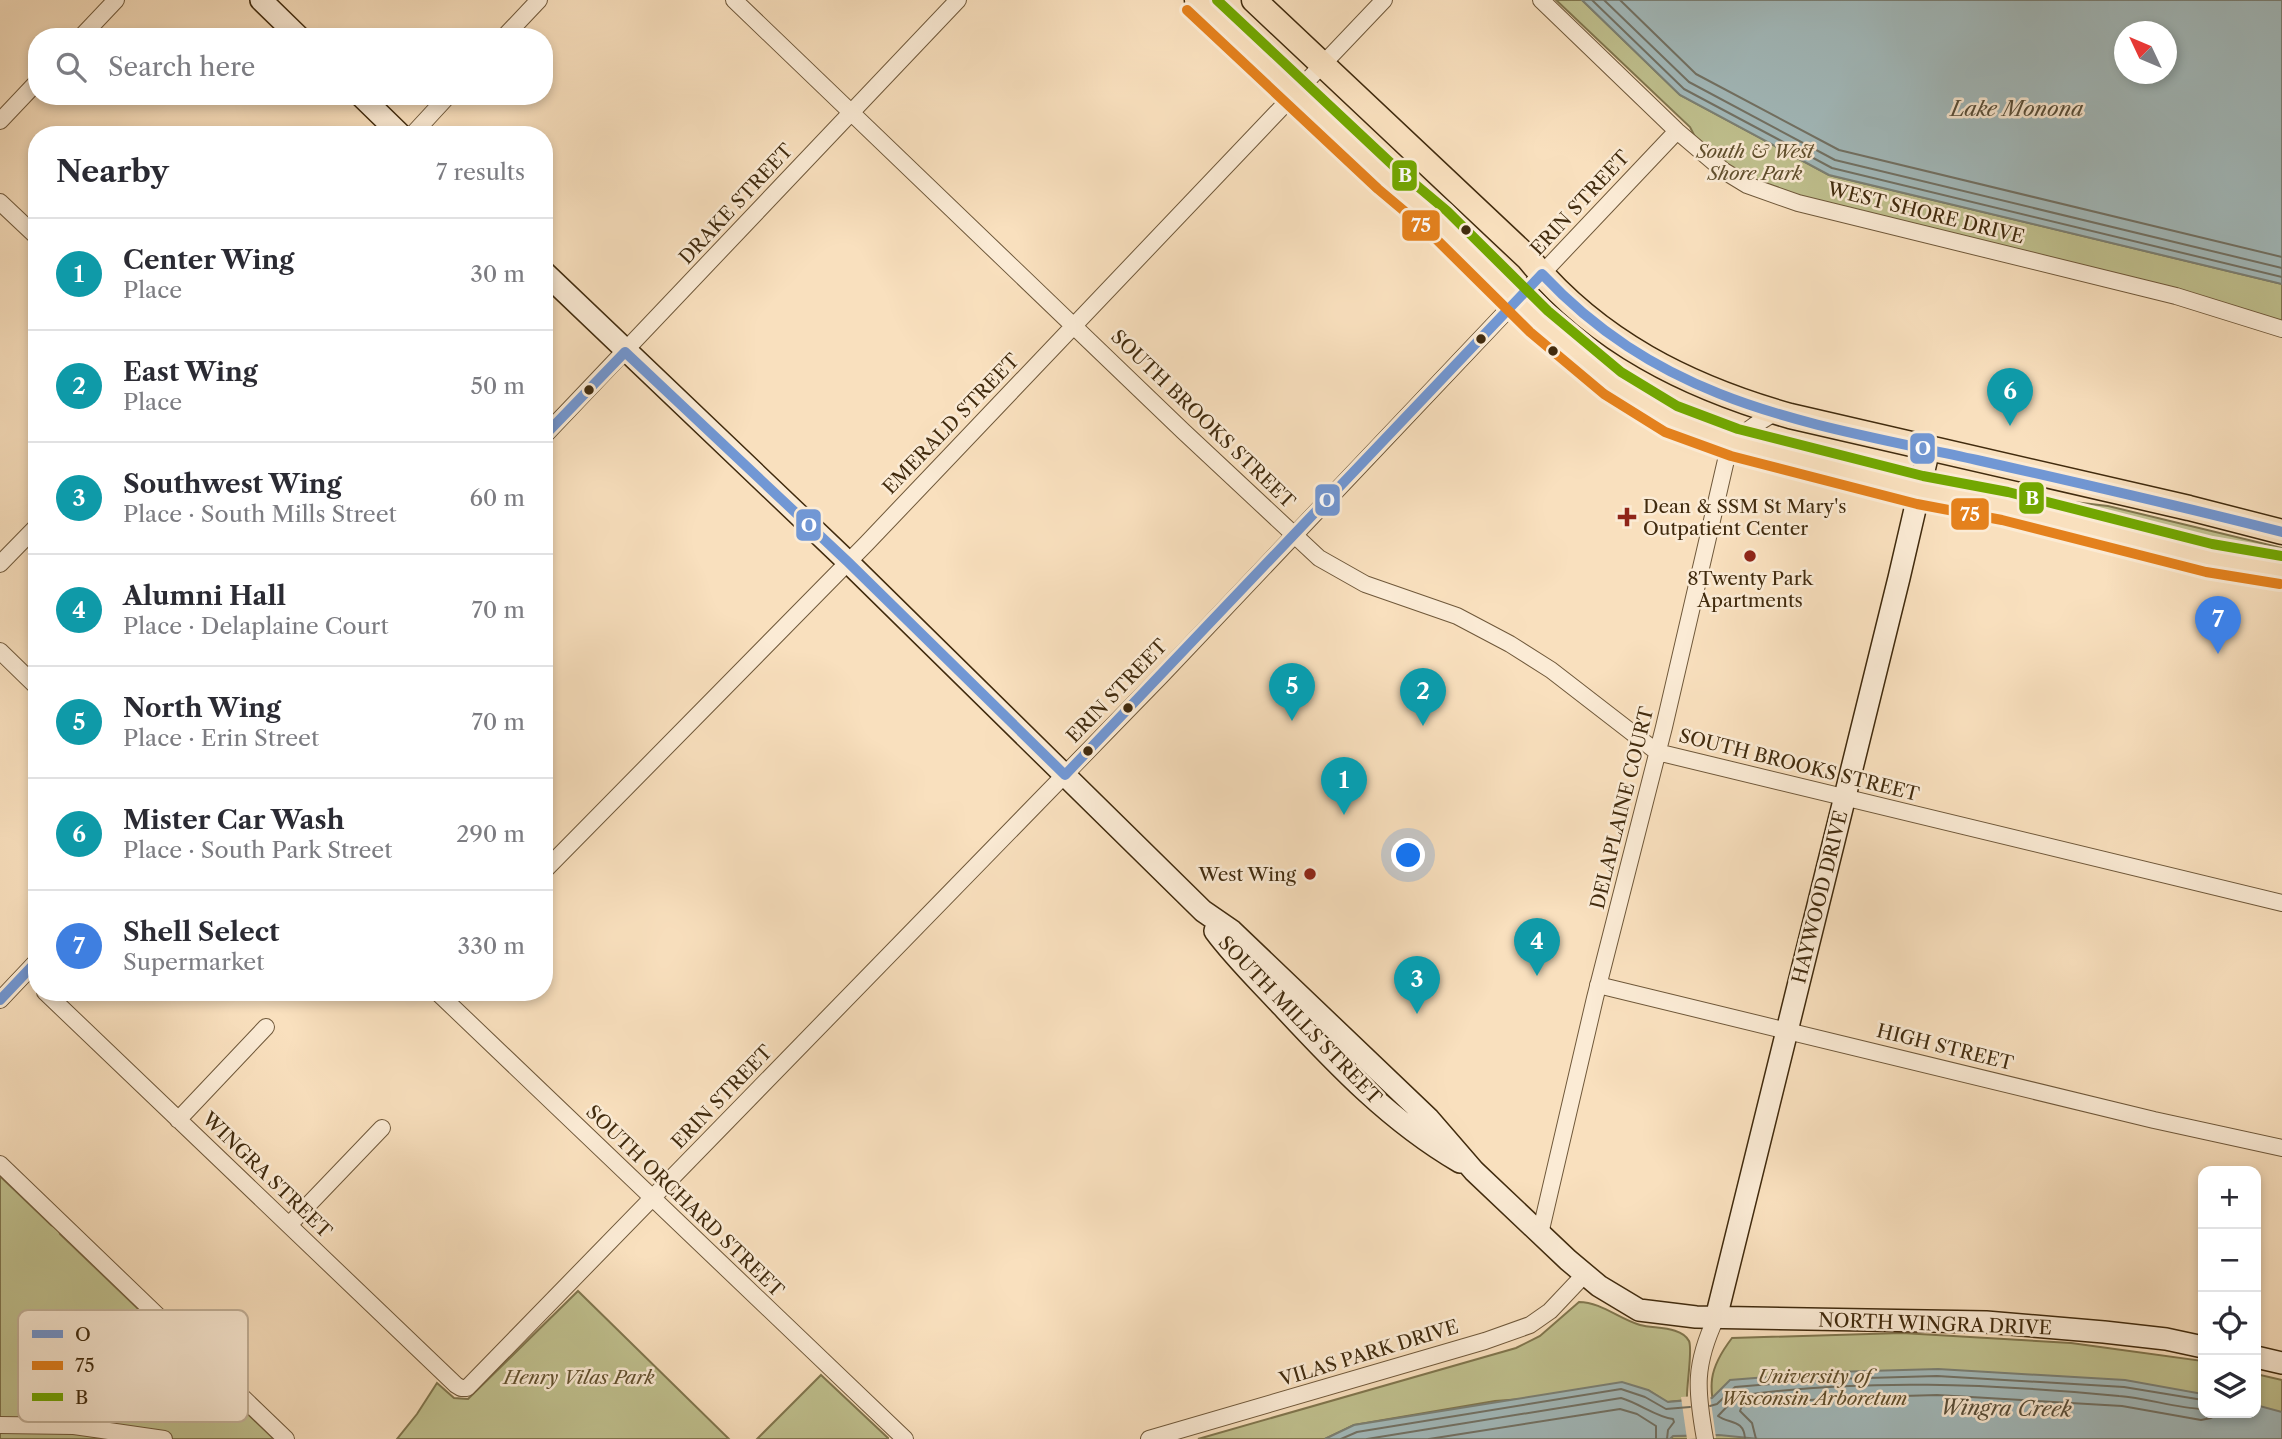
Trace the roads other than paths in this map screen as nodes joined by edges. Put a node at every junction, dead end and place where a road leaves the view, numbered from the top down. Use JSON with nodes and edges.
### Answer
{"nodes":[{"id":1,"x":116,"y":0,"type":"edge"},
{"id":2,"x":261,"y":0,"type":"edge"},
{"id":3,"x":539,"y":0,"type":"edge"},
{"id":4,"x":734,"y":0,"type":"edge"},
{"id":5,"x":958,"y":0,"type":"edge"},
{"id":6,"x":1197,"y":0,"type":"edge"},
{"id":7,"x":1254,"y":0,"type":"edge"},
{"id":8,"x":1384,"y":0,"type":"edge"},
{"id":9,"x":1541,"y":0,"type":"edge"},
{"id":10,"x":90,"y":28,"type":"edge"},
{"id":11,"x":290,"y":28,"type":"edge"},
{"id":12,"x":513,"y":28,"type":"edge"},
{"id":13,"x":1323,"y":64,"type":"junction"},
{"id":14,"x":28,"y":91,"type":"edge"},
{"id":15,"x":1296,"y":92,"type":"junction"},
{"id":16,"x":370,"y":105,"type":"edge"},
{"id":17,"x":440,"y":105,"type":"edge"},
{"id":18,"x":851,"y":113,"type":"junction"},
{"id":19,"x":0,"y":121,"type":"edge"},
{"id":20,"x":392,"y":126,"type":"edge"},
{"id":21,"x":421,"y":126,"type":"edge"},
{"id":22,"x":1677,"y":131,"type":"junction"},
{"id":23,"x":0,"y":202,"type":"edge"},
{"id":24,"x":28,"y":228,"type":"edge"},
{"id":25,"x":1542,"y":274,"type":"junction"},
{"id":26,"x":553,"y":281,"type":"edge"},
{"id":27,"x":1517,"y":300,"type":"junction"},
{"id":28,"x":1074,"y":325,"type":"junction"},
{"id":29,"x":2282,"y":329,"type":"edge"},
{"id":30,"x":625,"y":352,"type":"junction"},
{"id":31,"x":1776,"y":412,"type":"junction"},
{"id":32,"x":553,"y":427,"type":"edge"},
{"id":33,"x":1734,"y":442,"type":"junction"},
{"id":34,"x":1929,"y":449,"type":"junction"},
{"id":35,"x":1920,"y":490,"type":"junction"},
{"id":36,"x":2282,"y":532,"type":"edge"},
{"id":37,"x":28,"y":535,"type":"edge"},
{"id":38,"x":1293,"y":535,"type":"junction"},
{"id":39,"x":848,"y":562,"type":"junction"},
{"id":40,"x":0,"y":564,"type":"edge"},
{"id":41,"x":2282,"y":570,"type":"edge"},
{"id":42,"x":0,"y":651,"type":"edge"},
{"id":43,"x":28,"y":678,"type":"edge"},
{"id":44,"x":1657,"y":752,"type":"junction"},
{"id":45,"x":1065,"y":775,"type":"junction"},
{"id":46,"x":1844,"y":797,"type":"junction"},
{"id":47,"x":553,"y":862,"type":"edge"},
{"id":48,"x":2282,"y":903,"type":"edge"},
{"id":49,"x":28,"y":977,"type":"edge"},
{"id":50,"x":1598,"y":985,"type":"junction"},
{"id":51,"x":0,"y":1000,"type":"edge"},
{"id":52,"x":54,"y":1001,"type":"edge"},
{"id":53,"x":446,"y":1001,"type":"edge"},
{"id":54,"x":266,"y":1027,"type":"dead end"},
{"id":55,"x":1788,"y":1031,"type":"junction"},
{"id":56,"x":178,"y":1120,"type":"junction"},
{"id":57,"x":382,"y":1128,"type":"dead end"},
{"id":58,"x":2282,"y":1148,"type":"edge"},
{"id":59,"x":0,"y":1164,"type":"edge"},
{"id":60,"x":653,"y":1198,"type":"junction"},
{"id":61,"x":289,"y":1225,"type":"junction"},
{"id":62,"x":1540,"y":1234,"type":"junction"},
{"id":63,"x":1584,"y":1275,"type":"junction"},
{"id":64,"x":152,"y":1310,"type":"edge"},
{"id":65,"x":1667,"y":1314,"type":"joint"},
{"id":66,"x":1716,"y":1318,"type":"junction"},
{"id":67,"x":2198,"y":1346,"type":"edge"},
{"id":68,"x":2261,"y":1358,"type":"edge"},
{"id":69,"x":2282,"y":1363,"type":"edge"},
{"id":70,"x":461,"y":1388,"type":"joint"},
{"id":71,"x":248,"y":1402,"type":"edge"},
{"id":72,"x":0,"y":1425,"type":"edge"},
{"id":73,"x":164,"y":1439,"type":"edge"},
{"id":74,"x":286,"y":1439,"type":"edge"},
{"id":75,"x":905,"y":1439,"type":"edge"},
{"id":76,"x":1149,"y":1439,"type":"edge"},
{"id":77,"x":1705,"y":1439,"type":"edge"}],
"edges":[{"from":1,"to":10,"type":"street"},
{"from":2,"to":11,"type":"street"},
{"from":3,"to":12,"type":"street"},
{"from":4,"to":18,"type":"street","name":"SOUTH BROOKS STREET"},
{"from":5,"to":18,"type":"street","name":"DRAKE STREET"},
{"from":6,"to":15,"type":"main road"},
{"from":7,"to":13,"type":"main road"},
{"from":8,"to":13,"type":"street","name":"EMERALD STREET"},
{"from":9,"to":22,"type":"street","name":"WEST SHORE DRIVE"},
{"from":13,"to":15,"type":"street","name":"EMERALD STREET"},
{"from":13,"to":25,"type":"main road"},
{"from":14,"to":19,"type":"street"},
{"from":15,"to":27,"type":"main road"},
{"from":15,"to":28,"type":"street","name":"EMERALD STREET"},
{"from":16,"to":20,"type":"street"},
{"from":17,"to":21,"type":"street"},
{"from":18,"to":28,"type":"street","name":"SOUTH BROOKS STREET"},
{"from":18,"to":30,"type":"street","name":"DRAKE STREET"},
{"from":22,"to":25,"type":"street","name":"ERIN STREET"},
{"from":22,"to":29,"type":"street","name":"WEST SHORE DRIVE"},
{"from":23,"to":24,"type":"street"},
{"from":25,"to":27,"type":"street","name":"ERIN STREET"},
{"from":25,"to":31,"type":"main road"},
{"from":26,"to":30,"type":"street","name":"SOUTH MILLS STREET"},
{"from":27,"to":33,"type":"main road"},
{"from":27,"to":38,"type":"street","name":"ERIN STREET"},
{"from":28,"to":38,"type":"street","name":"SOUTH BROOKS STREET"},
{"from":28,"to":39,"type":"street","name":"EMERALD STREET"},
{"from":30,"to":32,"type":"street","name":"DRAKE STREET"},
{"from":30,"to":39,"type":"street","name":"SOUTH MILLS STREET"},
{"from":31,"to":33,"type":"street"},
{"from":31,"to":34,"type":"main road"},
{"from":33,"to":35,"type":"main road"},
{"from":33,"to":44,"type":"street","name":"DELAPLAINE COURT"},
{"from":34,"to":35,"type":"street","name":"HAYWOOD DRIVE"},
{"from":34,"to":36,"type":"main road"},
{"from":35,"to":41,"type":"main road"},
{"from":35,"to":46,"type":"street","name":"HAYWOOD DRIVE"},
{"from":37,"to":40,"type":"street"},
{"from":38,"to":44,"type":"street","name":"SOUTH BROOKS STREET"},
{"from":38,"to":45,"type":"street","name":"ERIN STREET"},
{"from":39,"to":45,"type":"street","name":"SOUTH MILLS STREET"},
{"from":39,"to":47,"type":"street","name":"EMERALD STREET"},
{"from":42,"to":43,"type":"street"},
{"from":44,"to":46,"type":"street","name":"SOUTH BROOKS STREET"},
{"from":44,"to":50,"type":"street","name":"DELAPLAINE COURT"},
{"from":45,"to":60,"type":"street","name":"ERIN STREET"},
{"from":45,"to":62,"type":"street","name":"SOUTH MILLS STREET"},
{"from":46,"to":48,"type":"street","name":"SOUTH BROOKS STREET"},
{"from":46,"to":55,"type":"street","name":"HAYWOOD DRIVE"},
{"from":49,"to":51,"type":"street"},
{"from":50,"to":55,"type":"street","name":"HIGH STREET"},
{"from":50,"to":62,"type":"street","name":"DELAPLAINE COURT"},
{"from":52,"to":56,"type":"street","name":"WINGRA STREET"},
{"from":53,"to":60,"type":"street","name":"SOUTH ORCHARD STREET"},
{"from":54,"to":56,"type":"street"},
{"from":55,"to":58,"type":"street","name":"HIGH STREET"},
{"from":55,"to":66,"type":"street","name":"HAYWOOD DRIVE"},
{"from":56,"to":61,"type":"street","name":"WINGRA STREET"},
{"from":57,"to":61,"type":"street"},
{"from":59,"to":64,"type":"street"},
{"from":60,"to":70,"type":"street","name":"ERIN STREET"},
{"from":60,"to":75,"type":"street","name":"SOUTH ORCHARD STREET"},
{"from":61,"to":70,"type":"street","name":"WINGRA STREET"},
{"from":62,"to":63,"type":"street","name":"SOUTH MILLS STREET"},
{"from":63,"to":65,"type":"street","name":"SOUTH MILLS STREET"},
{"from":63,"to":76,"type":"street","name":"VILAS PARK DRIVE"},
{"from":65,"to":66,"type":"street","name":"NORTH WINGRA DRIVE"},
{"from":66,"to":67,"type":"street","name":"NORTH WINGRA DRIVE"},
{"from":66,"to":77,"type":"street","name":"HAYWOOD DRIVE"},
{"from":68,"to":69,"type":"street"},
{"from":71,"to":74,"type":"street"},
{"from":72,"to":73,"type":"street"}]}
